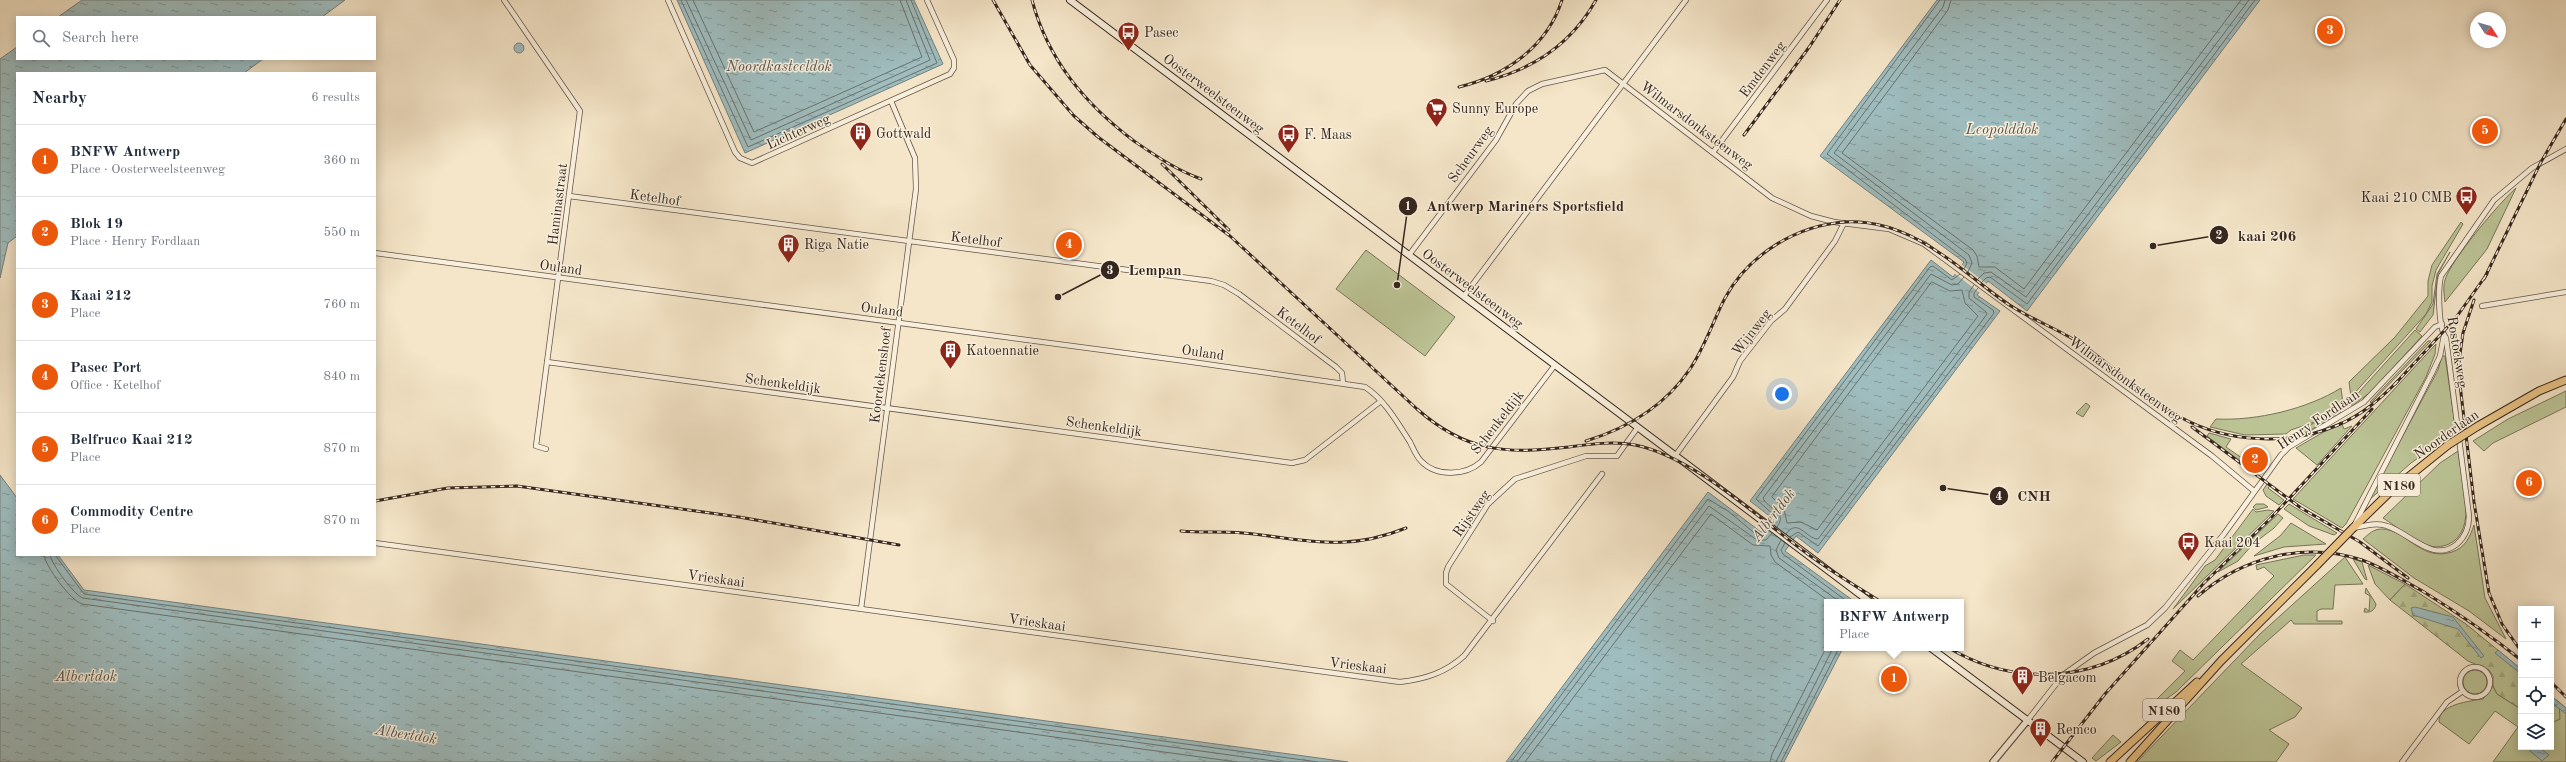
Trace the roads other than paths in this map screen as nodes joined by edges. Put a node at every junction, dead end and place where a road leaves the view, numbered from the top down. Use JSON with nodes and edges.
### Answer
{"nodes":[{"id":1,"x":504,"y":0,"type":"edge"},
{"id":2,"x":668,"y":0,"type":"edge"},
{"id":3,"x":927,"y":0,"type":"edge"},
{"id":4,"x":1070,"y":0,"type":"edge"},
{"id":5,"x":1686,"y":0,"type":"edge"},
{"id":6,"x":1827,"y":0,"type":"edge"},
{"id":7,"x":1623,"y":84,"type":"junction"},
{"id":8,"x":891,"y":101,"type":"junction"},
{"id":9,"x":2566,"y":149,"type":"edge"},
{"id":10,"x":1714,"y":151,"type":"junction"},
{"id":11,"x":569,"y":196,"type":"junction"},
{"id":12,"x":1844,"y":223,"type":"junction"},
{"id":13,"x":909,"y":242,"type":"junction"},
{"id":14,"x":376,"y":253,"type":"edge"},
{"id":15,"x":1409,"y":255,"type":"junction"},
{"id":16,"x":559,"y":278,"type":"junction"},
{"id":17,"x":2566,"y":292,"type":"edge"},
{"id":18,"x":1464,"y":296,"type":"junction"},
{"id":19,"x":2482,"y":306,"type":"dead end"},
{"id":20,"x":898,"y":323,"type":"junction"},
{"id":21,"x":2442,"y":324,"type":"junction"},
{"id":22,"x":2444,"y":335,"type":"junction"},
{"id":23,"x":547,"y":362,"type":"junction"},
{"id":24,"x":1555,"y":365,"type":"junction"},
{"id":25,"x":2566,"y":380,"type":"edge"},
{"id":26,"x":1343,"y":383,"type":"junction"},
{"id":27,"x":1381,"y":401,"type":"junction"},
{"id":28,"x":888,"y":408,"type":"junction"},
{"id":29,"x":1638,"y":427,"type":"junction"},
{"id":30,"x":546,"y":449,"type":"dead end"},
{"id":31,"x":1675,"y":456,"type":"junction"},
{"id":32,"x":1602,"y":474,"type":"dead end"},
{"id":33,"x":2254,"y":491,"type":"junction"},
{"id":34,"x":2353,"y":528,"type":"junction"},
{"id":35,"x":376,"y":542,"type":"edge"},
{"id":36,"x":1866,"y":599,"type":"edge"},
{"id":37,"x":861,"y":608,"type":"junction"},
{"id":38,"x":1493,"y":621,"type":"junction"},
{"id":39,"x":1935,"y":651,"type":"edge"},
{"id":40,"x":2221,"y":661,"type":"junction"},
{"id":41,"x":2463,"y":691,"type":"junction"},
{"id":42,"x":2028,"y":720,"type":"junction"},
{"id":43,"x":2077,"y":759,"type":"edge"},
{"id":44,"x":1994,"y":762,"type":"edge"},
{"id":45,"x":2083,"y":762,"type":"edge"},
{"id":46,"x":2110,"y":762,"type":"edge"},
{"id":47,"x":2130,"y":762,"type":"edge"},
{"id":48,"x":2402,"y":762,"type":"edge"}],
"edges":[{"from":1,"to":11,"type":"street","name":"Haminastraat"},
{"from":2,"to":8,"type":"street","name":"Lichterweg"},
{"from":3,"to":8,"type":"street","name":"Lichterweg"},
{"from":4,"to":15,"type":"main road","name":"Oosterweelsteenweg"},
{"from":5,"to":7,"type":"street"},
{"from":6,"to":10,"type":"street","name":"Emdenweg"},
{"from":7,"to":10,"type":"street","name":"Wilmarsdonksteenweg"},
{"from":7,"to":15,"type":"street","name":"Scheurweg"},
{"from":7,"to":18,"type":"street","name":"Wilmarsdonksteenweg"},
{"from":8,"to":13,"type":"street","name":"Koordekenshoef"},
{"from":9,"to":21,"type":"street","name":"Rostockweg"},
{"from":10,"to":12,"type":"street","name":"Wilmarsdonksteenweg"},
{"from":11,"to":13,"type":"street","name":"Ketelhof"},
{"from":11,"to":16,"type":"street","name":"Haminastraat"},
{"from":12,"to":31,"type":"street","name":"Wijnweg"},
{"from":12,"to":33,"type":"street","name":"Wilmarsdonksteenweg"},
{"from":13,"to":20,"type":"street","name":"Koordekenshoef"},
{"from":13,"to":26,"type":"street","name":"Ketelhof"},
{"from":14,"to":16,"type":"street","name":"Ouland"},
{"from":15,"to":18,"type":"main road","name":"Oosterweelsteenweg"},
{"from":16,"to":20,"type":"street","name":"Ouland"},
{"from":16,"to":23,"type":"street","name":"Haminastraat"},
{"from":17,"to":19,"type":"street"},
{"from":18,"to":24,"type":"main road","name":"Oosterweelsteenweg"},
{"from":20,"to":26,"type":"street","name":"Ouland"},
{"from":20,"to":28,"type":"street","name":"Koordekenshoef"},
{"from":21,"to":22,"type":"street","name":"Rostockweg"},
{"from":21,"to":33,"type":"street","name":"Henry Fordlaan"},
{"from":22,"to":34,"type":"street","name":"Noorderlaan"},
{"from":22,"to":34,"type":"street","name":"Rostockweg"},
{"from":23,"to":28,"type":"street","name":"Schenkeldijk"},
{"from":23,"to":30,"type":"street","name":"Haminastraat"},
{"from":24,"to":27,"type":"street","name":"Schenkeldijk"},
{"from":24,"to":29,"type":"main road","name":"Oosterweelsteenweg"},
{"from":25,"to":34,"type":"main road","name":"Noorderlaan","number":"N180","bridge":true},
{"from":26,"to":27,"type":"street","name":"Ouland"},
{"from":27,"to":28,"type":"street","name":"Schenkeldijk"},
{"from":28,"to":37,"type":"street","name":"Koordekenshoef"},
{"from":29,"to":31,"type":"main road","name":"Oosterweelsteenweg"},
{"from":29,"to":38,"type":"street","name":"Rijstweg"},
{"from":31,"to":36,"type":"main road","name":"Oosterweelsteenweg"},
{"from":32,"to":38,"type":"street","name":"Vrieskaai"},
{"from":33,"to":42,"type":"street","name":"Henry Fordlaan"},
{"from":34,"to":40,"type":"main road","name":"Noorderlaan","number":"N180","bridge":true},
{"from":35,"to":37,"type":"street","name":"Vrieskaai"},
{"from":37,"to":38,"type":"street","name":"Vrieskaai"},
{"from":39,"to":42,"type":"main road"},
{"from":40,"to":46,"type":"main road","name":"Noorderlaan","number":"N180"},
{"from":40,"to":47,"type":"main road","name":"Noorderlaan","number":"N180"},
{"from":41,"to":41,"type":"street"},
{"from":41,"to":48,"type":"street"},
{"from":42,"to":43,"type":"main road"},
{"from":42,"to":44,"type":"street"},
{"from":43,"to":45,"type":"main road"}]}
